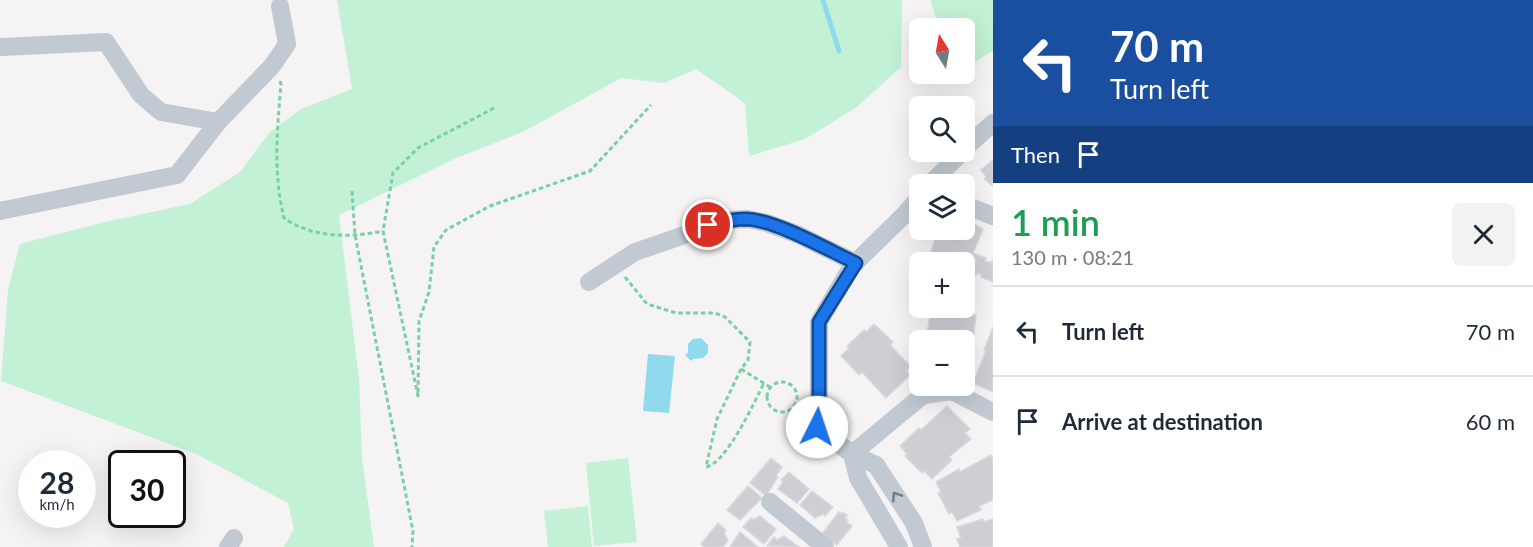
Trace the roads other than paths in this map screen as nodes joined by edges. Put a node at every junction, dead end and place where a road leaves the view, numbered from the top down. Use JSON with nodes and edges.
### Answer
{"nodes":[{"id":1,"x":280,"y":6,"type":"dead end"},
{"id":2,"x":2,"y":47,"type":"dead end"},
{"id":3,"x":218,"y":122,"type":"junction"},
{"id":4,"x":993,"y":123,"type":"edge"},
{"id":5,"x":975,"y":139,"type":"edge"},
{"id":6,"x":951,"y":162,"type":"edge"},
{"id":7,"x":940,"y":174,"type":"edge"},
{"id":8,"x":909,"y":209,"type":"edge"},
{"id":9,"x":975,"y":209,"type":"edge"},
{"id":10,"x":0,"y":211,"type":"edge"},
{"id":11,"x":993,"y":216,"type":"edge"},
{"id":12,"x":856,"y":263,"type":"junction"},
{"id":13,"x":589,"y":282,"type":"dead end"},
{"id":14,"x":993,"y":412,"type":"edge"},
{"id":15,"x":852,"y":454,"type":"junction"},
{"id":16,"x":770,"y":501,"type":"dead end"},
{"id":17,"x":916,"y":528,"type":"junction"},
{"id":18,"x":893,"y":545,"type":"edge"},
{"id":19,"x":825,"y":547,"type":"edge"},
{"id":20,"x":923,"y":547,"type":"edge"}],
"edges":[{"from":1,"to":3,"type":"street"},
{"from":2,"to":3,"type":"street"},
{"from":3,"to":10,"type":"street"},
{"from":4,"to":5,"type":"street"},
{"from":6,"to":7,"type":"street"},
{"from":8,"to":12,"type":"street"},
{"from":9,"to":11,"type":"street"},
{"from":12,"to":13,"type":"street"},
{"from":12,"to":15,"type":"street"},
{"from":14,"to":15,"type":"street"},
{"from":17,"to":15,"type":"street","one_way":true},
{"from":15,"to":18,"type":"street"},
{"from":16,"to":19,"type":"street"},
{"from":17,"to":18,"type":"street"},
{"from":17,"to":20,"type":"street"}]}
